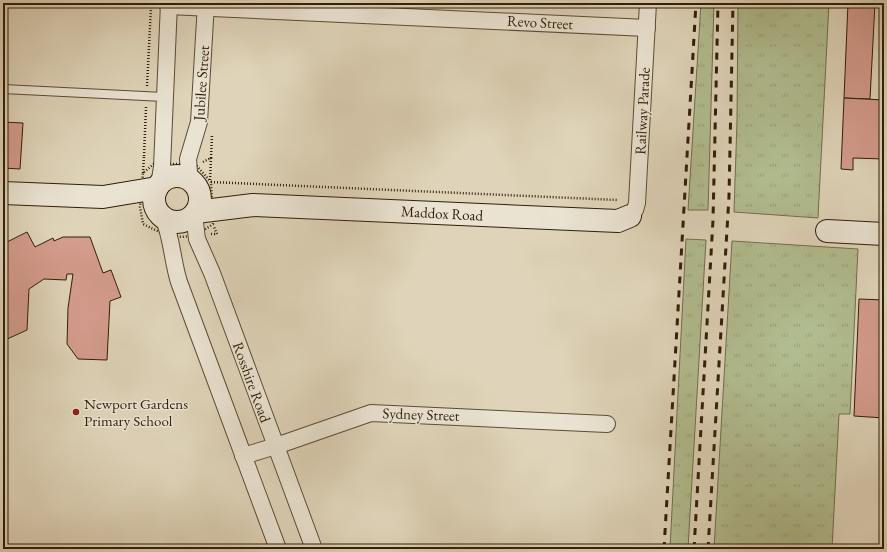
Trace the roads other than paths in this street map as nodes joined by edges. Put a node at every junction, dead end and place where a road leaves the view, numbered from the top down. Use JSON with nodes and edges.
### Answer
{"nodes":[{"id":1,"x":648,"y":3,"type":"edge"},
{"id":2,"x":169,"y":4,"type":"edge"},
{"id":3,"x":206,"y":5,"type":"edge"},
{"id":4,"x":647,"y":28,"type":"junction"},
{"id":5,"x":3,"y":89,"type":"edge"},
{"id":6,"x":164,"y":97,"type":"junction"},
{"id":7,"x":3,"y":193,"type":"edge"},
{"id":8,"x":149,"y":193,"type":"junction"},
{"id":9,"x":200,"y":194,"type":"junction"},
{"id":10,"x":627,"y":207,"type":"joint"},
{"id":11,"x":164,"y":222,"type":"junction"},
{"id":12,"x":827,"y":231,"type":"dead end"},
{"id":13,"x":884,"y":234,"type":"edge"},
{"id":14,"x":607,"y":424,"type":"dead end"},
{"id":15,"x":276,"y":446,"type":"junction"},
{"id":16,"x":243,"y":456,"type":"junction"},
{"id":17,"x":278,"y":549,"type":"edge"},
{"id":18,"x":314,"y":549,"type":"edge"}],
"edges":[{"from":1,"to":4,"type":"street","name":"Railway Parade"},
{"from":2,"to":3,"type":"street","name":"Revo Street"},
{"from":2,"to":6,"type":"street"},
{"from":3,"to":4,"type":"street","name":"Revo Street"},
{"from":3,"to":9,"type":"street","name":"Jubilee Street"},
{"from":4,"to":10,"type":"street","name":"Railway Parade"},
{"from":5,"to":6,"type":"lane"},
{"from":6,"to":8,"type":"street"},
{"from":7,"to":8,"type":"street"},
{"from":8,"to":9,"type":"street","name":"Maddox Road"},
{"from":8,"to":11,"type":"street"},
{"from":9,"to":10,"type":"street","name":"Maddox Road"},
{"from":9,"to":11,"type":"street"},
{"from":9,"to":15,"type":"street","name":"Rosshire Road"},
{"from":11,"to":16,"type":"street"},
{"from":12,"to":13,"type":"street"},
{"from":14,"to":15,"type":"street","name":"Sydney Street"},
{"from":15,"to":16,"type":"street","name":"Sydney Street"},
{"from":15,"to":18,"type":"street","name":"Rosshire Road"},
{"from":16,"to":17,"type":"street"}]}
